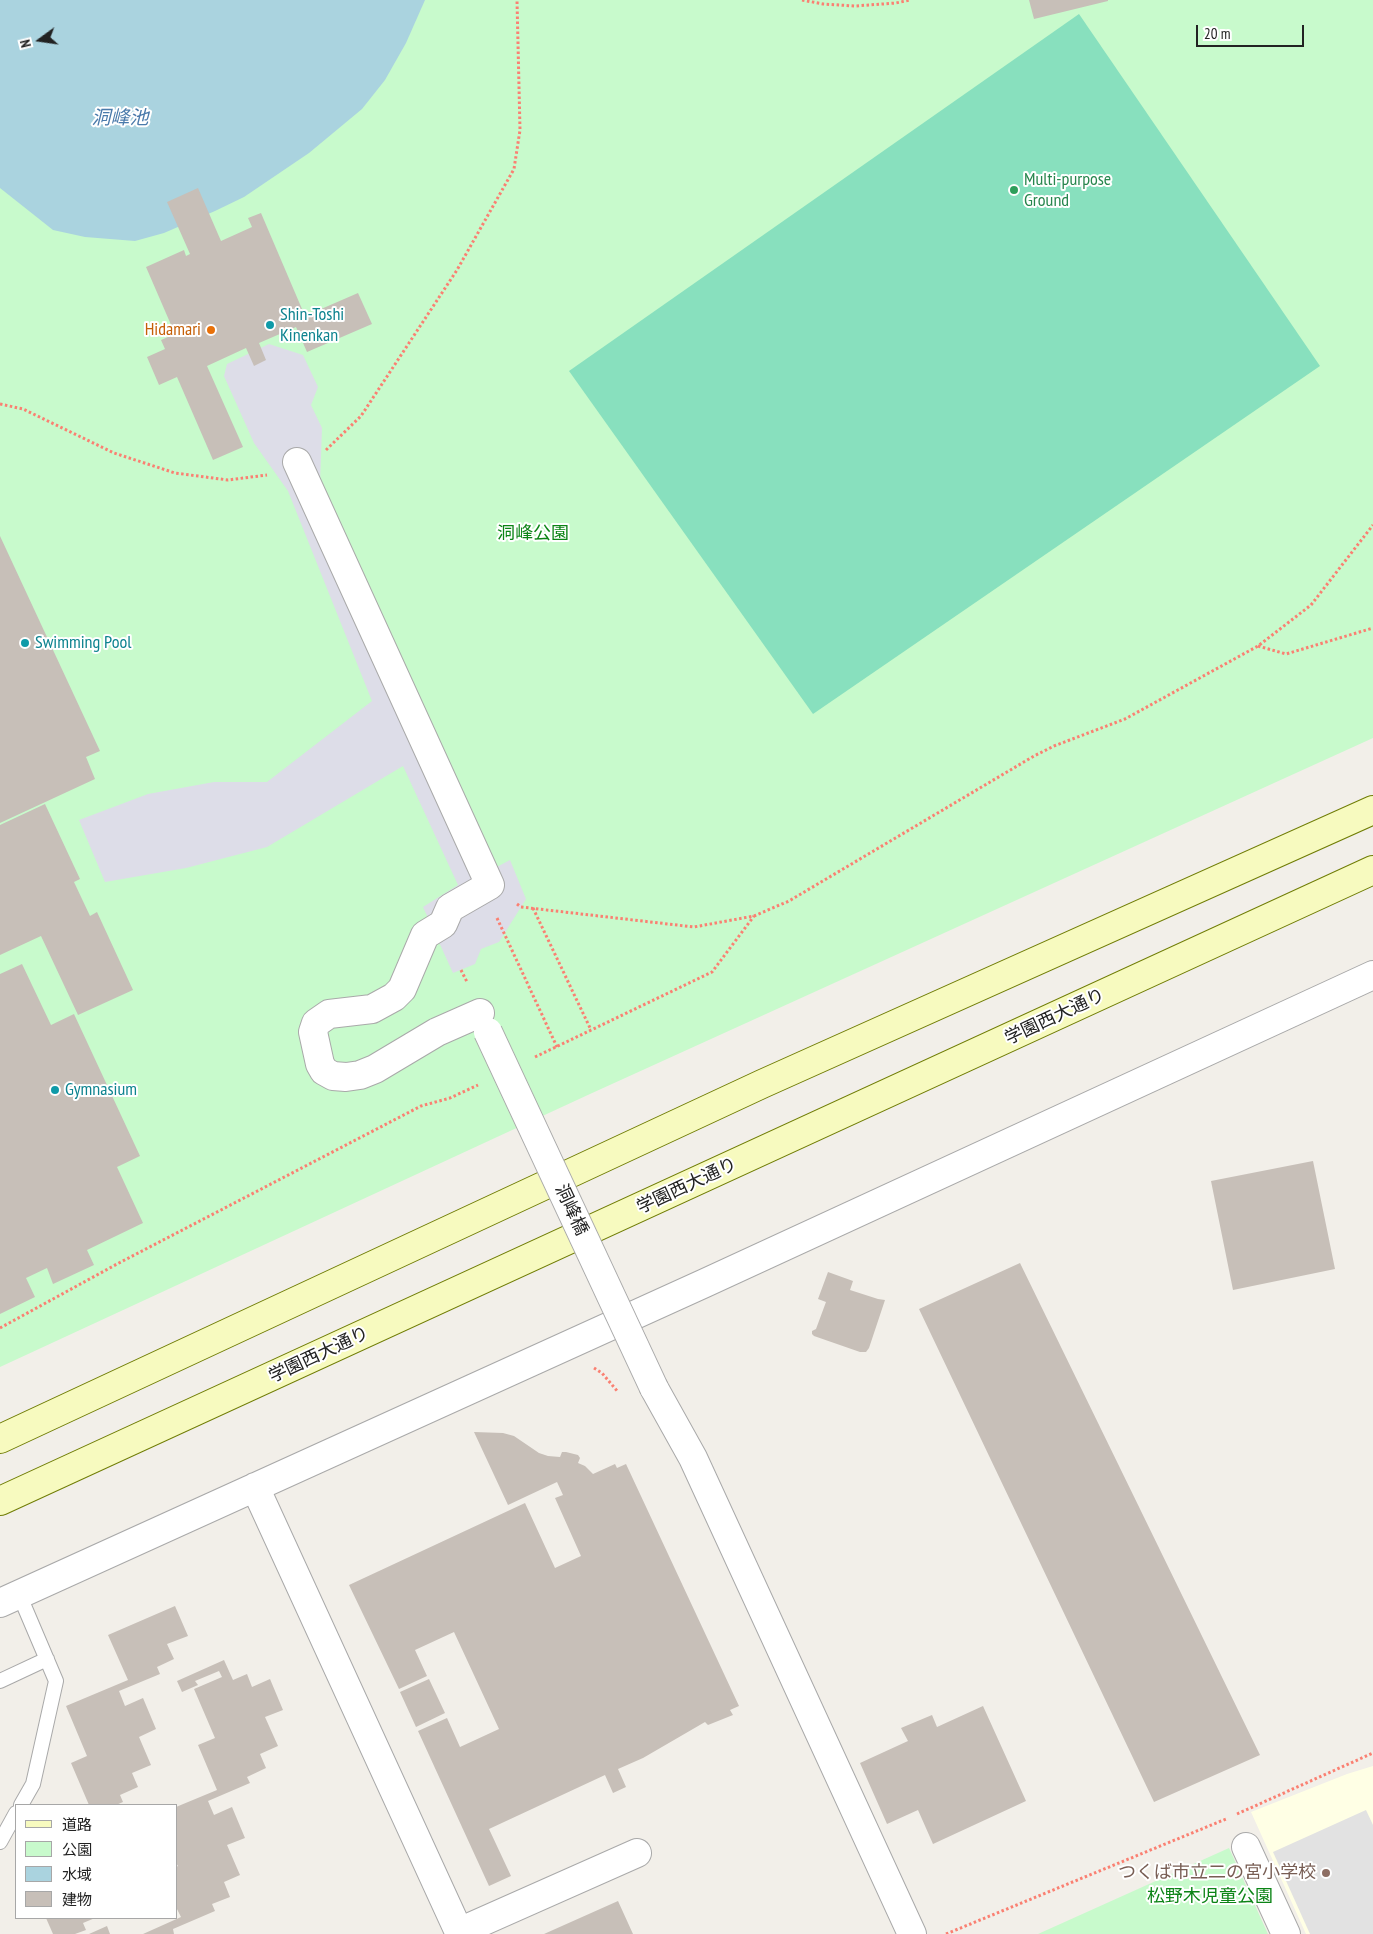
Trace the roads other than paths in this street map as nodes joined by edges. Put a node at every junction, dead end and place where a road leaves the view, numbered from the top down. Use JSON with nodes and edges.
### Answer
{"nodes":[{"id":1,"x":297,"y":462,"type":"road end"},
{"id":2,"x":1373,"y":810,"type":"edge"},
{"id":3,"x":1373,"y":870,"type":"edge"},
{"id":4,"x":1373,"y":975,"type":"edge"},
{"id":5,"x":0,"y":1439,"type":"edge"},
{"id":6,"x":255,"y":1487,"type":"junction"},
{"id":7,"x":0,"y":1501,"type":"edge"},
{"id":8,"x":10,"y":1598,"type":"edge"},
{"id":9,"x":47,"y":1659,"type":"junction"},
{"id":10,"x":0,"y":1681,"type":"edge"},
{"id":11,"x":22,"y":1804,"type":"edge"},
{"id":12,"x":15,"y":1815,"type":"edge"},
{"id":13,"x":0,"y":1842,"type":"edge"},
{"id":14,"x":1246,"y":1847,"type":"dead end"},
{"id":15,"x":637,"y":1853,"type":"dead end"},
{"id":16,"x":912,"y":1934,"type":"edge"},
{"id":17,"x":1286,"y":1934,"type":"edge"}],
"edges":[{"from":1,"to":16,"type":"street","name":"洞峰橋","bridge":true},
{"from":2,"to":5,"type":"main road"},
{"from":3,"to":7,"type":"main road","name":"学園西大通り"},
{"from":4,"to":6,"type":"street"},
{"from":6,"to":8,"type":"street"},
{"from":6,"to":15,"type":"street"},
{"from":8,"to":9,"type":"lane"},
{"from":9,"to":10,"type":"lane"},
{"from":9,"to":11,"type":"lane"},
{"from":12,"to":13,"type":"lane"},
{"from":14,"to":17,"type":"street"}]}
